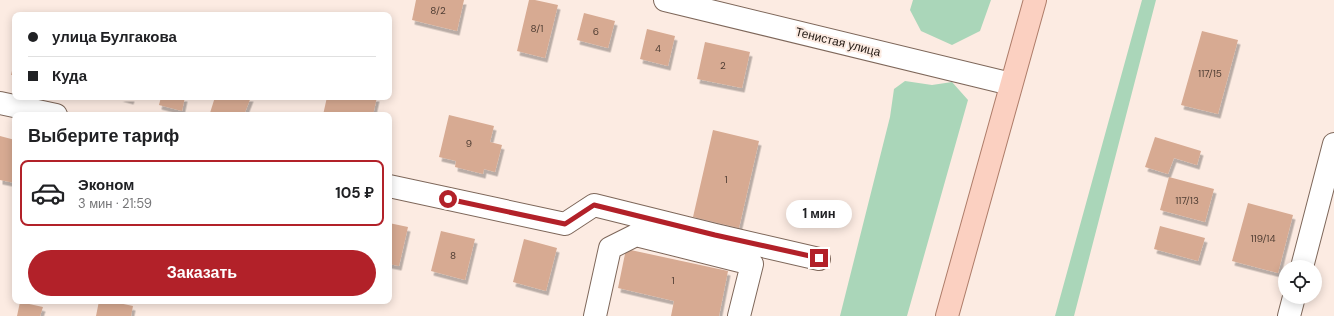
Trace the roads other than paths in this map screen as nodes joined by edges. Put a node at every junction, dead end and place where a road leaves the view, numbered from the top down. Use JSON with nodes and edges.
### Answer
{"nodes":[{"id":1,"x":665,"y":0,"type":"edge"},
{"id":2,"x":1035,"y":0,"type":"edge"},
{"id":3,"x":1011,"y":84,"type":"junction"},
{"id":4,"x":0,"y":103,"type":"edge"},
{"id":5,"x":42,"y":112,"type":"edge"},
{"id":6,"x":1334,"y":144,"type":"edge"},
{"id":7,"x":392,"y":187,"type":"edge"},
{"id":8,"x":819,"y":258,"type":"dead end"},
{"id":9,"x":1304,"y":260,"type":"edge"},
{"id":10,"x":1292,"y":304,"type":"edge"},
{"id":11,"x":595,"y":316,"type":"edge"},
{"id":12,"x":739,"y":316,"type":"edge"},
{"id":13,"x":947,"y":316,"type":"edge"},
{"id":14,"x":1289,"y":316,"type":"edge"}],
"edges":[{"from":1,"to":3,"type":"street","name":"Тенистая улица"},
{"from":2,"to":3,"type":"main road"},
{"from":3,"to":13,"type":"main road"},
{"from":4,"to":5,"type":"street"},
{"from":6,"to":9,"type":"street"},
{"from":7,"to":8,"type":"street"},
{"from":10,"to":14,"type":"street"},
{"from":11,"to":12,"type":"street"}]}
